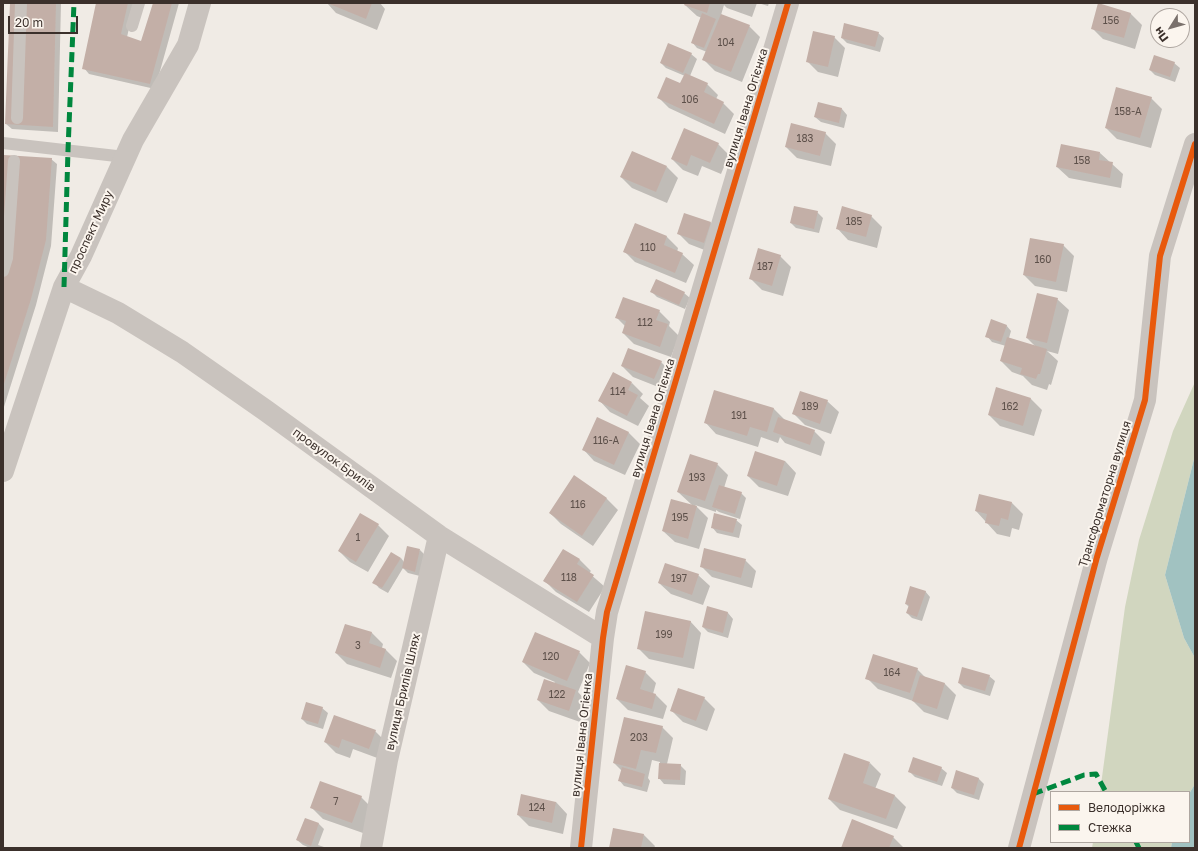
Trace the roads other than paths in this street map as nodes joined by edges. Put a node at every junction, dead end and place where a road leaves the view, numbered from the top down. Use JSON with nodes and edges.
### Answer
{"nodes":[{"id":1,"x":21,"y":3,"type":"edge"},
{"id":2,"x":139,"y":3,"type":"edge"},
{"id":3,"x":200,"y":3,"type":"edge"},
{"id":4,"x":788,"y":3,"type":"edge"},
{"id":5,"x":132,"y":26,"type":"dead end"},
{"id":6,"x":17,"y":118,"type":"dead end"},
{"id":7,"x":3,"y":143,"type":"edge"},
{"id":8,"x":1195,"y":144,"type":"edge"},
{"id":9,"x":125,"y":157,"type":"junction"},
{"id":10,"x":14,"y":161,"type":"dead end"},
{"id":11,"x":3,"y":271,"type":"edge"},
{"id":12,"x":64,"y":287,"type":"junction"},
{"id":13,"x":3,"y":471,"type":"edge"},
{"id":14,"x":439,"y":536,"type":"junction"},
{"id":15,"x":603,"y":638,"type":"junction"},
{"id":16,"x":370,"y":848,"type":"edge"},
{"id":17,"x":581,"y":848,"type":"edge"},
{"id":18,"x":1019,"y":848,"type":"edge"}],
"edges":[{"from":1,"to":6,"type":"lane"},
{"from":2,"to":5,"type":"lane"},
{"from":3,"to":9,"type":"street","name":"проспект Миру"},
{"from":4,"to":15,"type":"street","name":"вулиця Івана Огієнка"},
{"from":7,"to":9,"type":"lane"},
{"from":8,"to":18,"type":"street","name":"Трансформаторна вулиця"},
{"from":9,"to":12,"type":"street","name":"проспект Миру"},
{"from":10,"to":11,"type":"lane"},
{"from":12,"to":13,"type":"street","name":"проспект Миру"},
{"from":12,"to":14,"type":"street","name":"провулок Брилів"},
{"from":14,"to":15,"type":"street","name":"провулок Брилів"},
{"from":14,"to":16,"type":"street","name":"вулиця Брилів Шлях"},
{"from":15,"to":17,"type":"street","name":"вулиця Івана Огієнка"}]}
